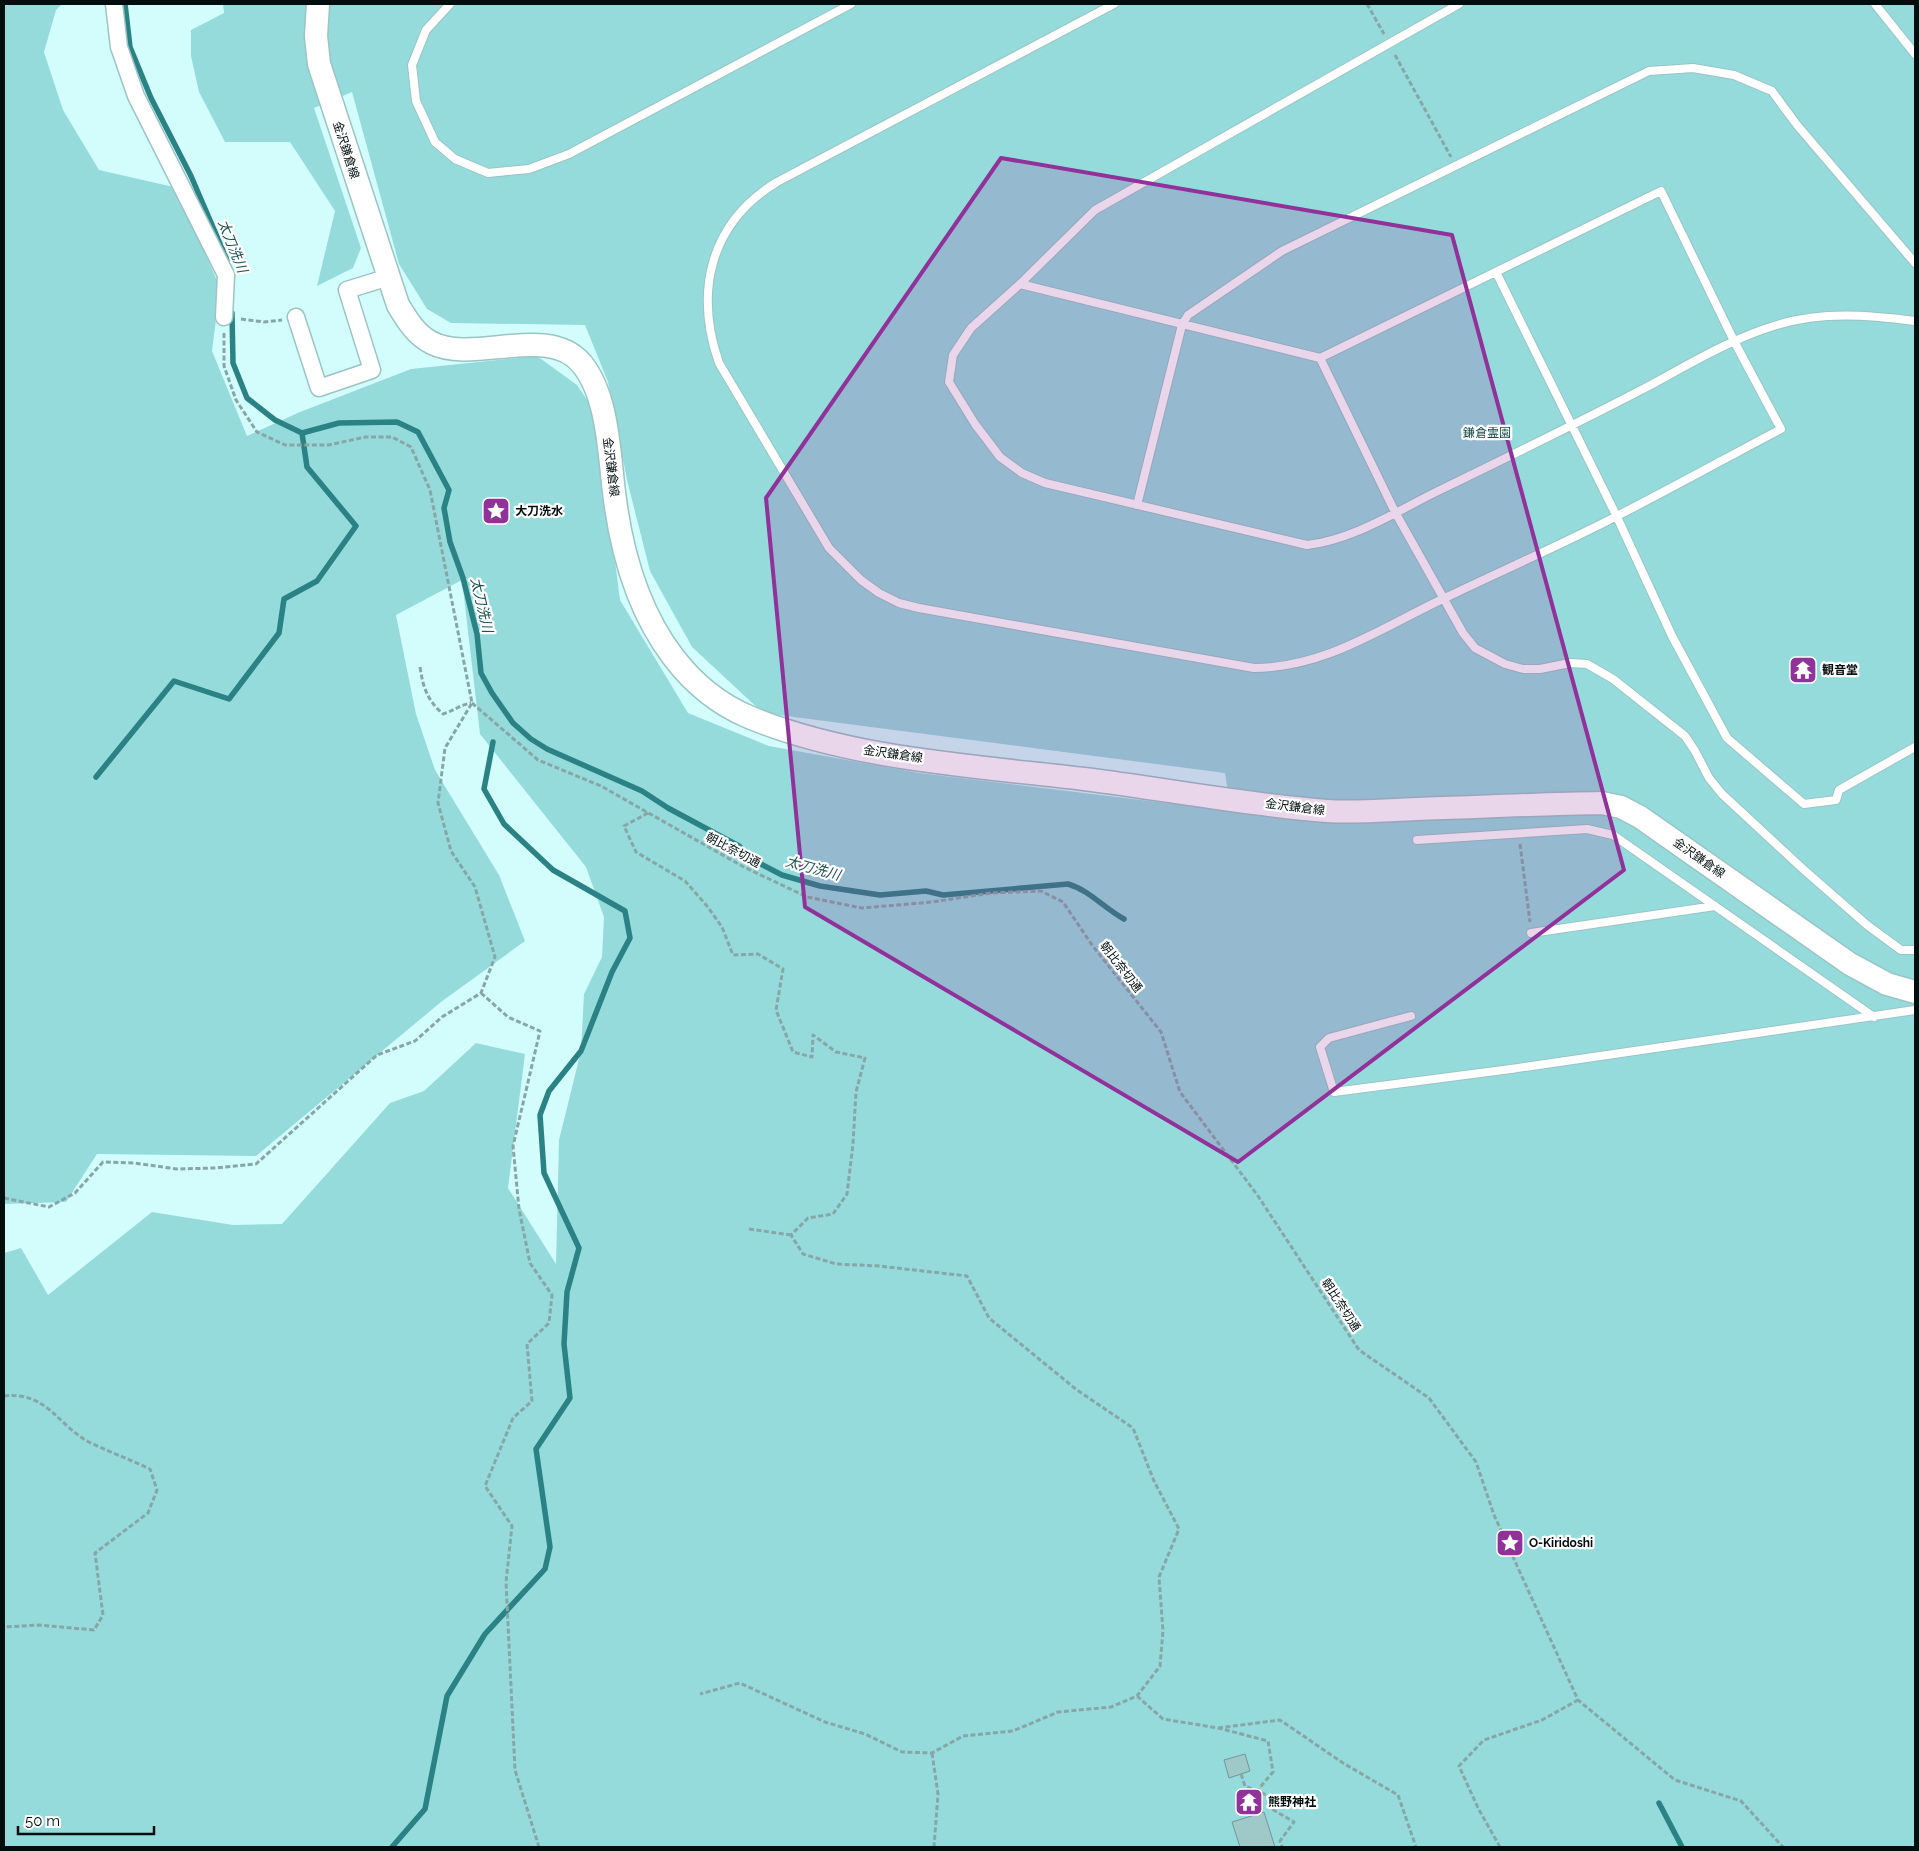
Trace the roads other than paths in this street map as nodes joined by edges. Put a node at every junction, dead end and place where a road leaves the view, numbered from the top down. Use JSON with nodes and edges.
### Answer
{"nodes":[{"id":1,"x":114,"y":4,"type":"edge"},
{"id":2,"x":318,"y":4,"type":"edge"},
{"id":3,"x":450,"y":4,"type":"edge"},
{"id":4,"x":852,"y":4,"type":"edge"},
{"id":5,"x":1114,"y":4,"type":"edge"},
{"id":6,"x":1459,"y":4,"type":"edge"},
{"id":7,"x":1874,"y":4,"type":"edge"},
{"id":8,"x":1915,"y":54,"type":"edge"},
{"id":9,"x":1915,"y":262,"type":"edge"},
{"id":10,"x":1496,"y":272,"type":"junction"},
{"id":11,"x":389,"y":277,"type":"junction"},
{"id":12,"x":1020,"y":284,"type":"junction"},
{"id":13,"x":224,"y":317,"type":"road end"},
{"id":14,"x":296,"y":317,"type":"road end"},
{"id":15,"x":1915,"y":321,"type":"edge"},
{"id":16,"x":1182,"y":325,"type":"junction"},
{"id":17,"x":1734,"y":341,"type":"junction"},
{"id":18,"x":1320,"y":358,"type":"junction"},
{"id":19,"x":1570,"y":426,"type":"junction"},
{"id":20,"x":1137,"y":505,"type":"junction"},
{"id":21,"x":1395,"y":512,"type":"junction"},
{"id":22,"x":1616,"y":517,"type":"junction"},
{"id":23,"x":1444,"y":598,"type":"junction"},
{"id":24,"x":1915,"y":747,"type":"edge"},
{"id":25,"x":1417,"y":840,"type":"dead end"},
{"id":26,"x":1715,"y":906,"type":"junction"},
{"id":27,"x":1531,"y":933,"type":"road end"},
{"id":28,"x":1915,"y":950,"type":"edge"},
{"id":29,"x":1915,"y":992,"type":"edge"},
{"id":30,"x":1915,"y":1010,"type":"edge"},
{"id":31,"x":1411,"y":1016,"type":"dead end"},
{"id":32,"x":1874,"y":1017,"type":"junction"}],
"edges":[{"from":1,"to":13,"type":"street"},
{"from":2,"to":11,"type":"main road","name":"金沢鎌倉線"},
{"from":3,"to":4,"type":"lane"},
{"from":5,"to":23,"type":"lane"},
{"from":6,"to":12,"type":"lane"},
{"from":7,"to":8,"type":"lane"},
{"from":9,"to":16,"type":"lane"},
{"from":10,"to":17,"type":"lane"},
{"from":10,"to":18,"type":"lane"},
{"from":10,"to":19,"type":"lane"},
{"from":11,"to":14,"type":"street"},
{"from":11,"to":29,"type":"main road","name":"金沢鎌倉線"},
{"from":12,"to":16,"type":"lane"},
{"from":12,"to":20,"type":"lane"},
{"from":15,"to":17,"type":"lane"},
{"from":16,"to":18,"type":"lane"},
{"from":16,"to":20,"type":"lane"},
{"from":17,"to":19,"type":"lane"},
{"from":17,"to":22,"type":"lane"},
{"from":18,"to":21,"type":"lane"},
{"from":19,"to":21,"type":"lane"},
{"from":19,"to":22,"type":"lane"},
{"from":20,"to":21,"type":"lane"},
{"from":21,"to":23,"type":"lane"},
{"from":22,"to":23,"type":"lane"},
{"from":22,"to":24,"type":"lane"},
{"from":23,"to":28,"type":"lane"},
{"from":25,"to":26,"type":"lane"},
{"from":26,"to":27,"type":"lane"},
{"from":26,"to":32,"type":"lane"},
{"from":30,"to":32,"type":"lane"},
{"from":31,"to":32,"type":"lane"}]}
